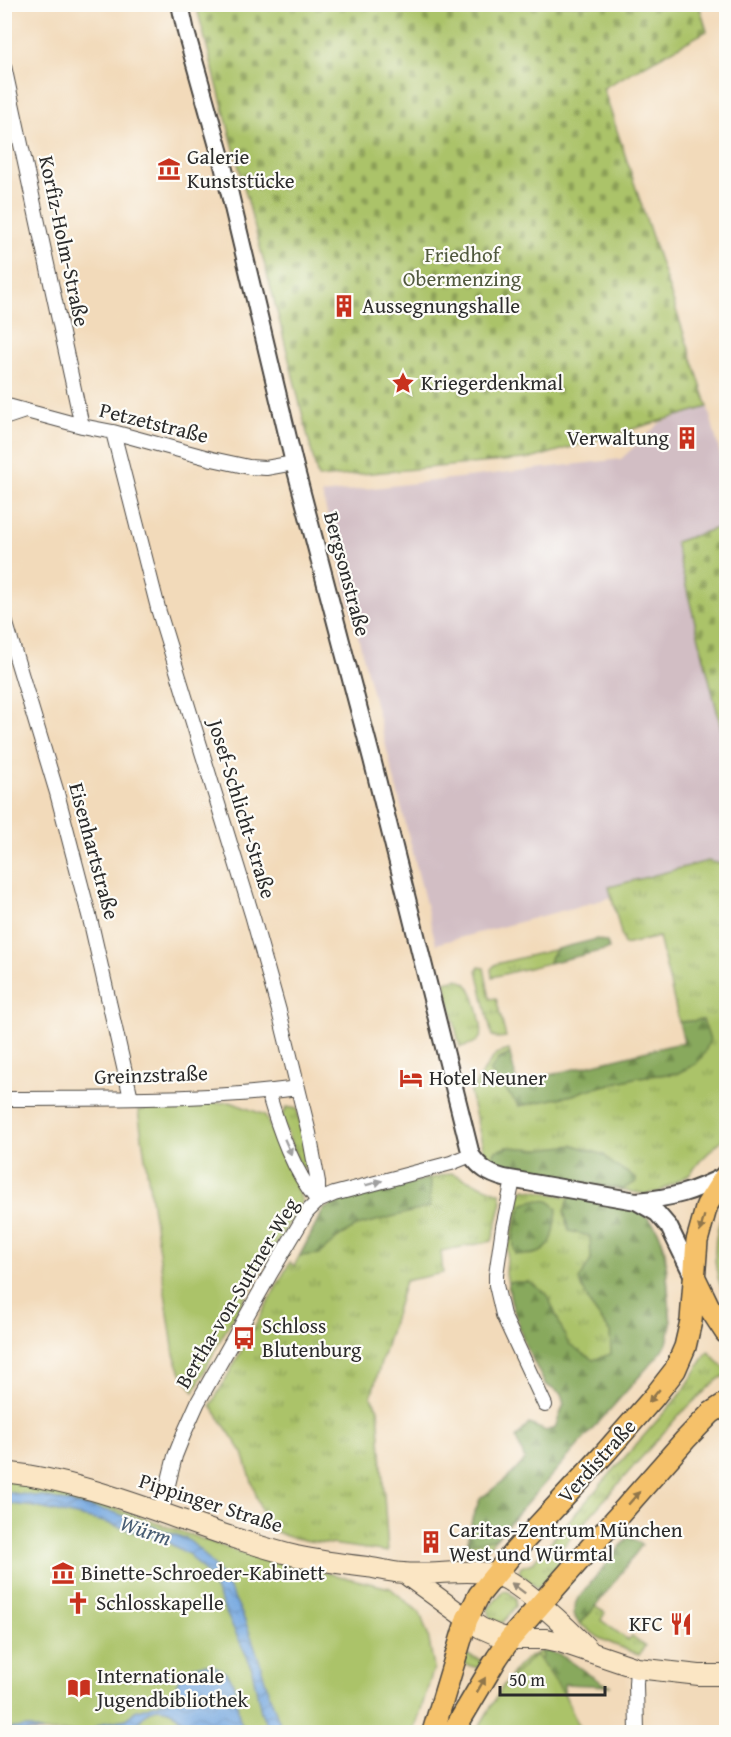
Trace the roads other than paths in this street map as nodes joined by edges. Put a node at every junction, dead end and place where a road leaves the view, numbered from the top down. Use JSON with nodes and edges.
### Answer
{"nodes":[{"id":1,"x":180,"y":4,"type":"edge"},
{"id":2,"x":4,"y":66,"type":"edge"},
{"id":3,"x":4,"y":405,"type":"edge"},
{"id":4,"x":25,"y":411,"type":"junction"},
{"id":5,"x":4,"y":418,"type":"edge"},
{"id":6,"x":82,"y":426,"type":"junction"},
{"id":7,"x":113,"y":432,"type":"junction"},
{"id":8,"x":294,"y":463,"type":"junction"},
{"id":9,"x":4,"y":617,"type":"edge"},
{"id":10,"x":298,"y":1088,"type":"junction"},
{"id":11,"x":268,"y":1092,"type":"junction"},
{"id":12,"x":131,"y":1098,"type":"junction"},
{"id":13,"x":4,"y":1100,"type":"edge"},
{"id":14,"x":471,"y":1155,"type":"junction"},
{"id":15,"x":726,"y":1175,"type":"edge"},
{"id":16,"x":513,"y":1180,"type":"junction"},
{"id":17,"x":318,"y":1201,"type":"junction"},
{"id":18,"x":636,"y":1201,"type":"junction"},
{"id":19,"x":694,"y":1278,"type":"junction"},
{"id":20,"x":726,"y":1333,"type":"edge"},
{"id":21,"x":726,"y":1403,"type":"edge"},
{"id":22,"x":545,"y":1405,"type":"dead end"},
{"id":23,"x":4,"y":1472,"type":"edge"},
{"id":24,"x":161,"y":1513,"type":"junction"},
{"id":25,"x":404,"y":1573,"type":"junction"},
{"id":26,"x":495,"y":1575,"type":"junction"},
{"id":27,"x":540,"y":1605,"type":"junction"},
{"id":28,"x":467,"y":1619,"type":"junction"},
{"id":29,"x":510,"y":1639,"type":"junction"},
{"id":30,"x":589,"y":1650,"type":"junction"},
{"id":31,"x":637,"y":1668,"type":"junction"},
{"id":32,"x":726,"y":1675,"type":"edge"},
{"id":33,"x":433,"y":1732,"type":"edge"},
{"id":34,"x":453,"y":1732,"type":"edge"},
{"id":35,"x":637,"y":1732,"type":"edge"}],
"edges":[{"from":1,"to":8,"type":"street","name":"Bergsonstraße"},
{"from":2,"to":6,"type":"street","name":"Korfiz-Holm-Straße"},
{"from":3,"to":4,"type":"street","name":"Petzetstraße"},
{"from":4,"to":5,"type":"street"},
{"from":4,"to":6,"type":"street","name":"Petzetstraße"},
{"from":6,"to":7,"type":"street","name":"Petzetstraße"},
{"from":7,"to":8,"type":"street","name":"Petzetstraße"},
{"from":7,"to":10,"type":"street","name":"Josef-Schlicht-Straße"},
{"from":8,"to":14,"type":"street","name":"Bergsonstraße"},
{"from":9,"to":12,"type":"street","name":"Eisenhartstraße"},
{"from":10,"to":11,"type":"street","name":"Greinzstraße"},
{"from":10,"to":17,"type":"street","name":"Josef-Schlicht-Straße"},
{"from":11,"to":12,"type":"street","name":"Greinzstraße"},
{"from":11,"to":17,"type":"street","one_way":true},
{"from":12,"to":13,"type":"street","name":"Greinzstraße"},
{"from":14,"to":16,"type":"street"},
{"from":17,"to":14,"type":"street","name":"Bertha-von-Suttner-Weg","one_way":true},
{"from":15,"to":18,"type":"street"},
{"from":15,"to":19,"type":"main road","name":"Verdistraße","one_way":true},
{"from":16,"to":18,"type":"street"},
{"from":16,"to":22,"type":"street"},
{"from":17,"to":24,"type":"street","name":"Bertha-von-Suttner-Weg"},
{"from":18,"to":19,"type":"street"},
{"from":19,"to":20,"type":"main road"},
{"from":19,"to":26,"type":"main road","name":"Verdistraße","one_way":true},
{"from":27,"to":21,"type":"main road","one_way":true},
{"from":23,"to":24,"type":"main road","name":"Pippinger Straße"},
{"from":24,"to":25,"type":"main road","name":"Pippinger Straße"},
{"from":25,"to":26,"type":"main road","name":"Pippinger Straße"},
{"from":25,"to":28,"type":"main road","name":"Pippinger Straße"},
{"from":27,"to":26,"type":"main road","name":"Pippinger Straße","one_way":true},
{"from":26,"to":28,"type":"main road","name":"Verdistraße"},
{"from":27,"to":29,"type":"main road"},
{"from":27,"to":30,"type":"main road","name":"Pippinger Straße"},
{"from":28,"to":29,"type":"main road","name":"Pippinger Straße"},
{"from":28,"to":33,"type":"main road","name":"Verdistraße"},
{"from":29,"to":30,"type":"main road","name":"Pippinger Straße"},
{"from":34,"to":29,"type":"main road","one_way":true},
{"from":30,"to":31,"type":"main road","name":"Pippinger Straße"},
{"from":31,"to":32,"type":"main road","name":"Pippinger Straße"},
{"from":31,"to":35,"type":"street"}]}
